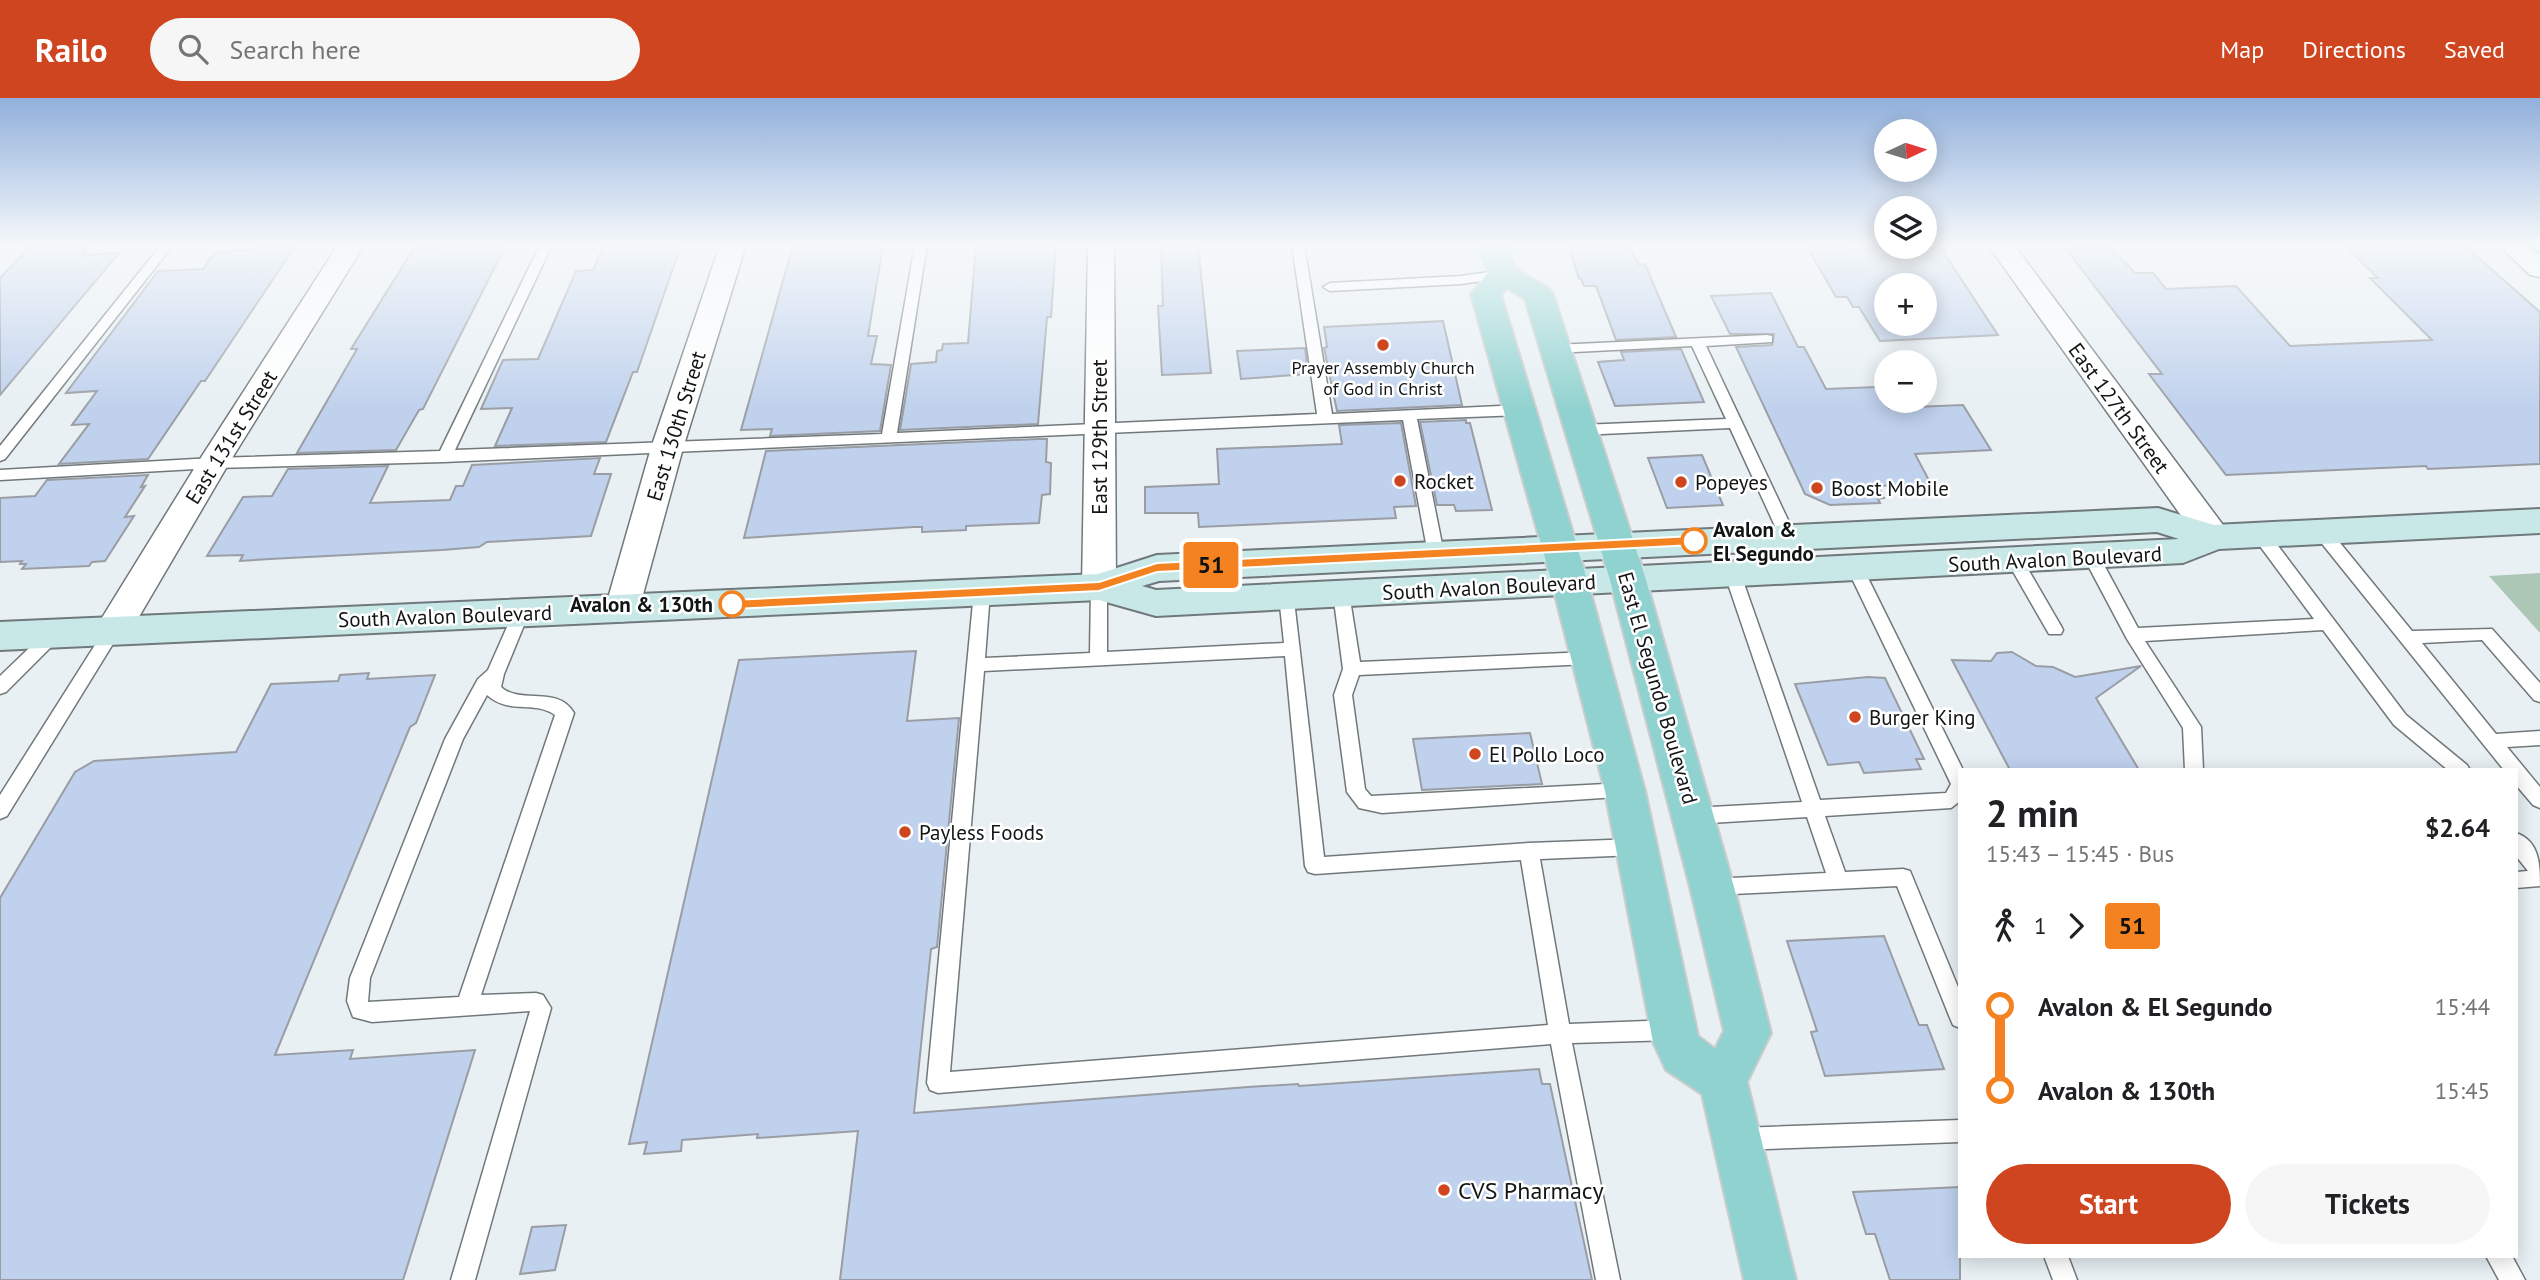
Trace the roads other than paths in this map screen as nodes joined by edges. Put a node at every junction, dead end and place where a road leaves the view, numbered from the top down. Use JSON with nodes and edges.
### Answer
{"nodes":[{"id":1,"x":123,"y":300,"type":"edge"},
{"id":2,"x":316,"y":300,"type":"edge"},
{"id":3,"x":519,"y":300,"type":"edge"},
{"id":4,"x":715,"y":300,"type":"edge"},
{"id":5,"x":912,"y":300,"type":"edge"},
{"id":6,"x":1100,"y":300,"type":"edge"},
{"id":7,"x":1307,"y":300,"type":"edge"},
{"id":8,"x":1488,"y":300,"type":"edge"},
{"id":9,"x":1540,"y":300,"type":"edge"},
{"id":10,"x":2041,"y":300,"type":"edge"},
{"id":11,"x":1768,"y":339,"type":"dead end"},
{"id":12,"x":1697,"y":342,"type":"junction"},
{"id":13,"x":1555,"y":349,"type":"junction"},
{"id":14,"x":1521,"y":410,"type":"junction"},
{"id":15,"x":1409,"y":414,"type":"junction"},
{"id":16,"x":1325,"y":418,"type":"junction"},
{"id":17,"x":1736,"y":423,"type":"junction"},
{"id":18,"x":1098,"y":428,"type":"junction"},
{"id":19,"x":1581,"y":430,"type":"junction"},
{"id":20,"x":889,"y":438,"type":"junction"},
{"id":21,"x":667,"y":449,"type":"junction"},
{"id":22,"x":0,"y":456,"type":"edge"},
{"id":23,"x":444,"y":457,"type":"junction"},
{"id":24,"x":213,"y":463,"type":"junction"},
{"id":25,"x":0,"y":474,"type":"edge"},
{"id":26,"x":2540,"y":521,"type":"edge"},
{"id":27,"x":2321,"y":531,"type":"junction"},
{"id":28,"x":2260,"y":534,"type":"junction"},
{"id":29,"x":1788,"y":537,"type":"junction"},
{"id":30,"x":2214,"y":537,"type":"junction"},
{"id":31,"x":1617,"y":544,"type":"junction"},
{"id":32,"x":1436,"y":554,"type":"junction"},
{"id":33,"x":2091,"y":556,"type":"junction"},
{"id":34,"x":2015,"y":561,"type":"junction"},
{"id":35,"x":1564,"y":565,"type":"junction"},
{"id":36,"x":1855,"y":568,"type":"junction"},
{"id":37,"x":1732,"y":575,"type":"junction"},
{"id":38,"x":1629,"y":580,"type":"junction"},
{"id":39,"x":1099,"y":587,"type":"junction"},
{"id":40,"x":982,"y":592,"type":"junction"},
{"id":41,"x":1341,"y":593,"type":"junction"},
{"id":42,"x":1287,"y":596,"type":"junction"},
{"id":43,"x":622,"y":609,"type":"junction"},
{"id":44,"x":521,"y":613,"type":"junction"},
{"id":45,"x":2327,"y":624,"type":"junction"},
{"id":46,"x":113,"y":630,"type":"junction"},
{"id":47,"x":2055,"y":630,"type":"dead end"},
{"id":48,"x":55,"y":633,"type":"junction"},
{"id":49,"x":2133,"y":635,"type":"junction"},
{"id":50,"x":0,"y":636,"type":"edge"},
{"id":51,"x":2407,"y":638,"type":"junction"},
{"id":52,"x":1293,"y":649,"type":"junction"},
{"id":53,"x":1589,"y":658,"type":"junction"},
{"id":54,"x":1098,"y":659,"type":"junction"},
{"id":55,"x":976,"y":665,"type":"junction"},
{"id":56,"x":1352,"y":669,"type":"junction"},
{"id":57,"x":490,"y":682,"type":"junction"},
{"id":58,"x":0,"y":687,"type":"edge"},
{"id":59,"x":2540,"y":695,"type":"edge"},
{"id":60,"x":2540,"y":738,"type":"edge"},
{"id":61,"x":2492,"y":741,"type":"junction"},
{"id":62,"x":2194,"y":768,"type":"edge"},
{"id":63,"x":2459,"y":768,"type":"edge"},
{"id":64,"x":2514,"y":768,"type":"edge"},
{"id":65,"x":2518,"y":773,"type":"edge"},
{"id":66,"x":1958,"y":780,"type":"edge"},
{"id":67,"x":1958,"y":788,"type":"edge"},
{"id":68,"x":1625,"y":791,"type":"junction"},
{"id":69,"x":2540,"y":800,"type":"edge"},
{"id":70,"x":1814,"y":809,"type":"junction"},
{"id":71,"x":0,"y":811,"type":"edge"},
{"id":72,"x":1693,"y":816,"type":"junction"},
{"id":73,"x":2518,"y":844,"type":"edge"},
{"id":74,"x":1636,"y":847,"type":"junction"},
{"id":75,"x":1529,"y":851,"type":"junction"},
{"id":76,"x":2540,"y":871,"type":"edge"},
{"id":77,"x":2540,"y":878,"type":"edge"},
{"id":78,"x":1838,"y":880,"type":"junction"},
{"id":79,"x":2518,"y":880,"type":"edge"},
{"id":80,"x":1712,"y":887,"type":"junction"},
{"id":81,"x":467,"y":1006,"type":"junction"},
{"id":82,"x":1958,"y":1013,"type":"edge"},
{"id":83,"x":1675,"y":1030,"type":"junction"},
{"id":84,"x":1560,"y":1034,"type":"junction"},
{"id":85,"x":1723,"y":1081,"type":"junction"},
{"id":86,"x":1958,"y":1131,"type":"edge"},
{"id":87,"x":1737,"y":1139,"type":"junction"},
{"id":88,"x":2057,"y":1258,"type":"edge"},
{"id":89,"x":2499,"y":1258,"type":"edge"},
{"id":90,"x":463,"y":1280,"type":"edge"},
{"id":91,"x":1608,"y":1280,"type":"edge"},
{"id":92,"x":1770,"y":1280,"type":"edge"},
{"id":93,"x":2066,"y":1280,"type":"edge"},
{"id":94,"x":2512,"y":1280,"type":"edge"}],
"edges":[{"from":1,"to":22,"type":"lane"},
{"from":2,"to":24,"type":"street","name":"East 131st Street"},
{"from":3,"to":23,"type":"lane"},
{"from":4,"to":21,"type":"street","name":"East 130th Street"},
{"from":5,"to":20,"type":"lane"},
{"from":6,"to":18,"type":"street","name":"East 129th Street"},
{"from":7,"to":16,"type":"lane"},
{"from":8,"to":14,"type":"main road"},
{"from":9,"to":13,"type":"main road","name":"East El Segundo Boulevard"},
{"from":10,"to":30,"type":"street","name":"East 127th Street"},
{"from":11,"to":12,"type":"lane"},
{"from":12,"to":13,"type":"lane"},
{"from":12,"to":17,"type":"lane"},
{"from":13,"to":19,"type":"main road","name":"East El Segundo Boulevard"},
{"from":14,"to":15,"type":"lane"},
{"from":14,"to":35,"type":"main road"},
{"from":15,"to":16,"type":"lane"},
{"from":15,"to":32,"type":"lane"},
{"from":16,"to":18,"type":"lane"},
{"from":17,"to":19,"type":"lane"},
{"from":17,"to":29,"type":"lane"},
{"from":18,"to":20,"type":"lane"},
{"from":18,"to":39,"type":"street","name":"East 129th Street"},
{"from":19,"to":31,"type":"main road","name":"East El Segundo Boulevard"},
{"from":20,"to":21,"type":"lane"},
{"from":21,"to":23,"type":"lane"},
{"from":21,"to":43,"type":"street","name":"East 130th Street"},
{"from":23,"to":24,"type":"lane"},
{"from":24,"to":25,"type":"lane"},
{"from":24,"to":46,"type":"street","name":"East 131st Street"},
{"from":26,"to":27,"type":"main road","name":"South Avalon Boulevard"},
{"from":27,"to":28,"type":"main road","name":"South Avalon Boulevard"},
{"from":27,"to":51,"type":"lane"},
{"from":28,"to":30,"type":"main road","name":"South Avalon Boulevard"},
{"from":28,"to":45,"type":"lane"},
{"from":29,"to":30,"type":"main road","name":"South Avalon Boulevard"},
{"from":29,"to":31,"type":"main road","name":"South Avalon Boulevard"},
{"from":30,"to":33,"type":"main road","name":"South Avalon Boulevard"},
{"from":31,"to":35,"type":"main road","name":"South Avalon Boulevard"},
{"from":31,"to":38,"type":"main road","name":"East El Segundo Boulevard"},
{"from":32,"to":35,"type":"main road","name":"South Avalon Boulevard"},
{"from":32,"to":39,"type":"main road","name":"South Avalon Boulevard"},
{"from":33,"to":34,"type":"main road","name":"South Avalon Boulevard"},
{"from":33,"to":49,"type":"lane"},
{"from":34,"to":36,"type":"main road","name":"South Avalon Boulevard"},
{"from":34,"to":47,"type":"lane"},
{"from":35,"to":38,"type":"main road","name":"South Avalon Boulevard"},
{"from":35,"to":41,"type":"main road","name":"South Avalon Boulevard"},
{"from":35,"to":53,"type":"main road"},
{"from":36,"to":37,"type":"main road","name":"South Avalon Boulevard"},
{"from":36,"to":66,"type":"lane"},
{"from":37,"to":38,"type":"main road","name":"South Avalon Boulevard"},
{"from":37,"to":70,"type":"lane"},
{"from":38,"to":72,"type":"main road","name":"East El Segundo Boulevard"},
{"from":39,"to":40,"type":"main road","name":"South Avalon Boulevard"},
{"from":39,"to":42,"type":"main road","name":"South Avalon Boulevard"},
{"from":39,"to":54,"type":"lane"},
{"from":40,"to":43,"type":"main road","name":"South Avalon Boulevard"},
{"from":40,"to":55,"type":"lane"},
{"from":41,"to":42,"type":"main road","name":"South Avalon Boulevard"},
{"from":41,"to":56,"type":"lane"},
{"from":42,"to":52,"type":"lane"},
{"from":43,"to":44,"type":"main road","name":"South Avalon Boulevard"},
{"from":44,"to":46,"type":"main road","name":"South Avalon Boulevard"},
{"from":44,"to":57,"type":"lane"},
{"from":45,"to":49,"type":"lane"},
{"from":45,"to":63,"type":"lane"},
{"from":46,"to":48,"type":"main road","name":"South Avalon Boulevard"},
{"from":46,"to":71,"type":"lane"},
{"from":48,"to":50,"type":"main road","name":"South Avalon Boulevard"},
{"from":48,"to":58,"type":"lane"},
{"from":49,"to":62,"type":"lane"},
{"from":51,"to":59,"type":"lane"},
{"from":51,"to":61,"type":"lane"},
{"from":52,"to":54,"type":"lane"},
{"from":52,"to":75,"type":"lane"},
{"from":53,"to":56,"type":"lane"},
{"from":53,"to":68,"type":"main road"},
{"from":54,"to":55,"type":"lane"},
{"from":55,"to":84,"type":"lane"},
{"from":56,"to":68,"type":"lane"},
{"from":57,"to":81,"type":"lane"},
{"from":57,"to":81,"type":"lane"},
{"from":60,"to":61,"type":"lane"},
{"from":61,"to":64,"type":"lane"},
{"from":65,"to":69,"type":"lane"},
{"from":67,"to":70,"type":"lane"},
{"from":68,"to":74,"type":"main road"},
{"from":70,"to":72,"type":"lane"},
{"from":70,"to":78,"type":"lane"},
{"from":72,"to":80,"type":"main road","name":"East El Segundo Boulevard"},
{"from":73,"to":76,"type":"lane"},
{"from":74,"to":75,"type":"lane"},
{"from":74,"to":83,"type":"main road"},
{"from":75,"to":84,"type":"lane"},
{"from":77,"to":79,"type":"lane"},
{"from":78,"to":80,"type":"lane"},
{"from":78,"to":82,"type":"lane"},
{"from":80,"to":85,"type":"main road","name":"East El Segundo Boulevard"},
{"from":81,"to":90,"type":"lane"},
{"from":83,"to":84,"type":"lane"},
{"from":83,"to":85,"type":"main road"},
{"from":84,"to":91,"type":"lane"},
{"from":85,"to":87,"type":"main road"},
{"from":86,"to":87,"type":"lane"},
{"from":87,"to":92,"type":"main road"},
{"from":88,"to":93,"type":"lane"},
{"from":89,"to":94,"type":"lane"}]}
